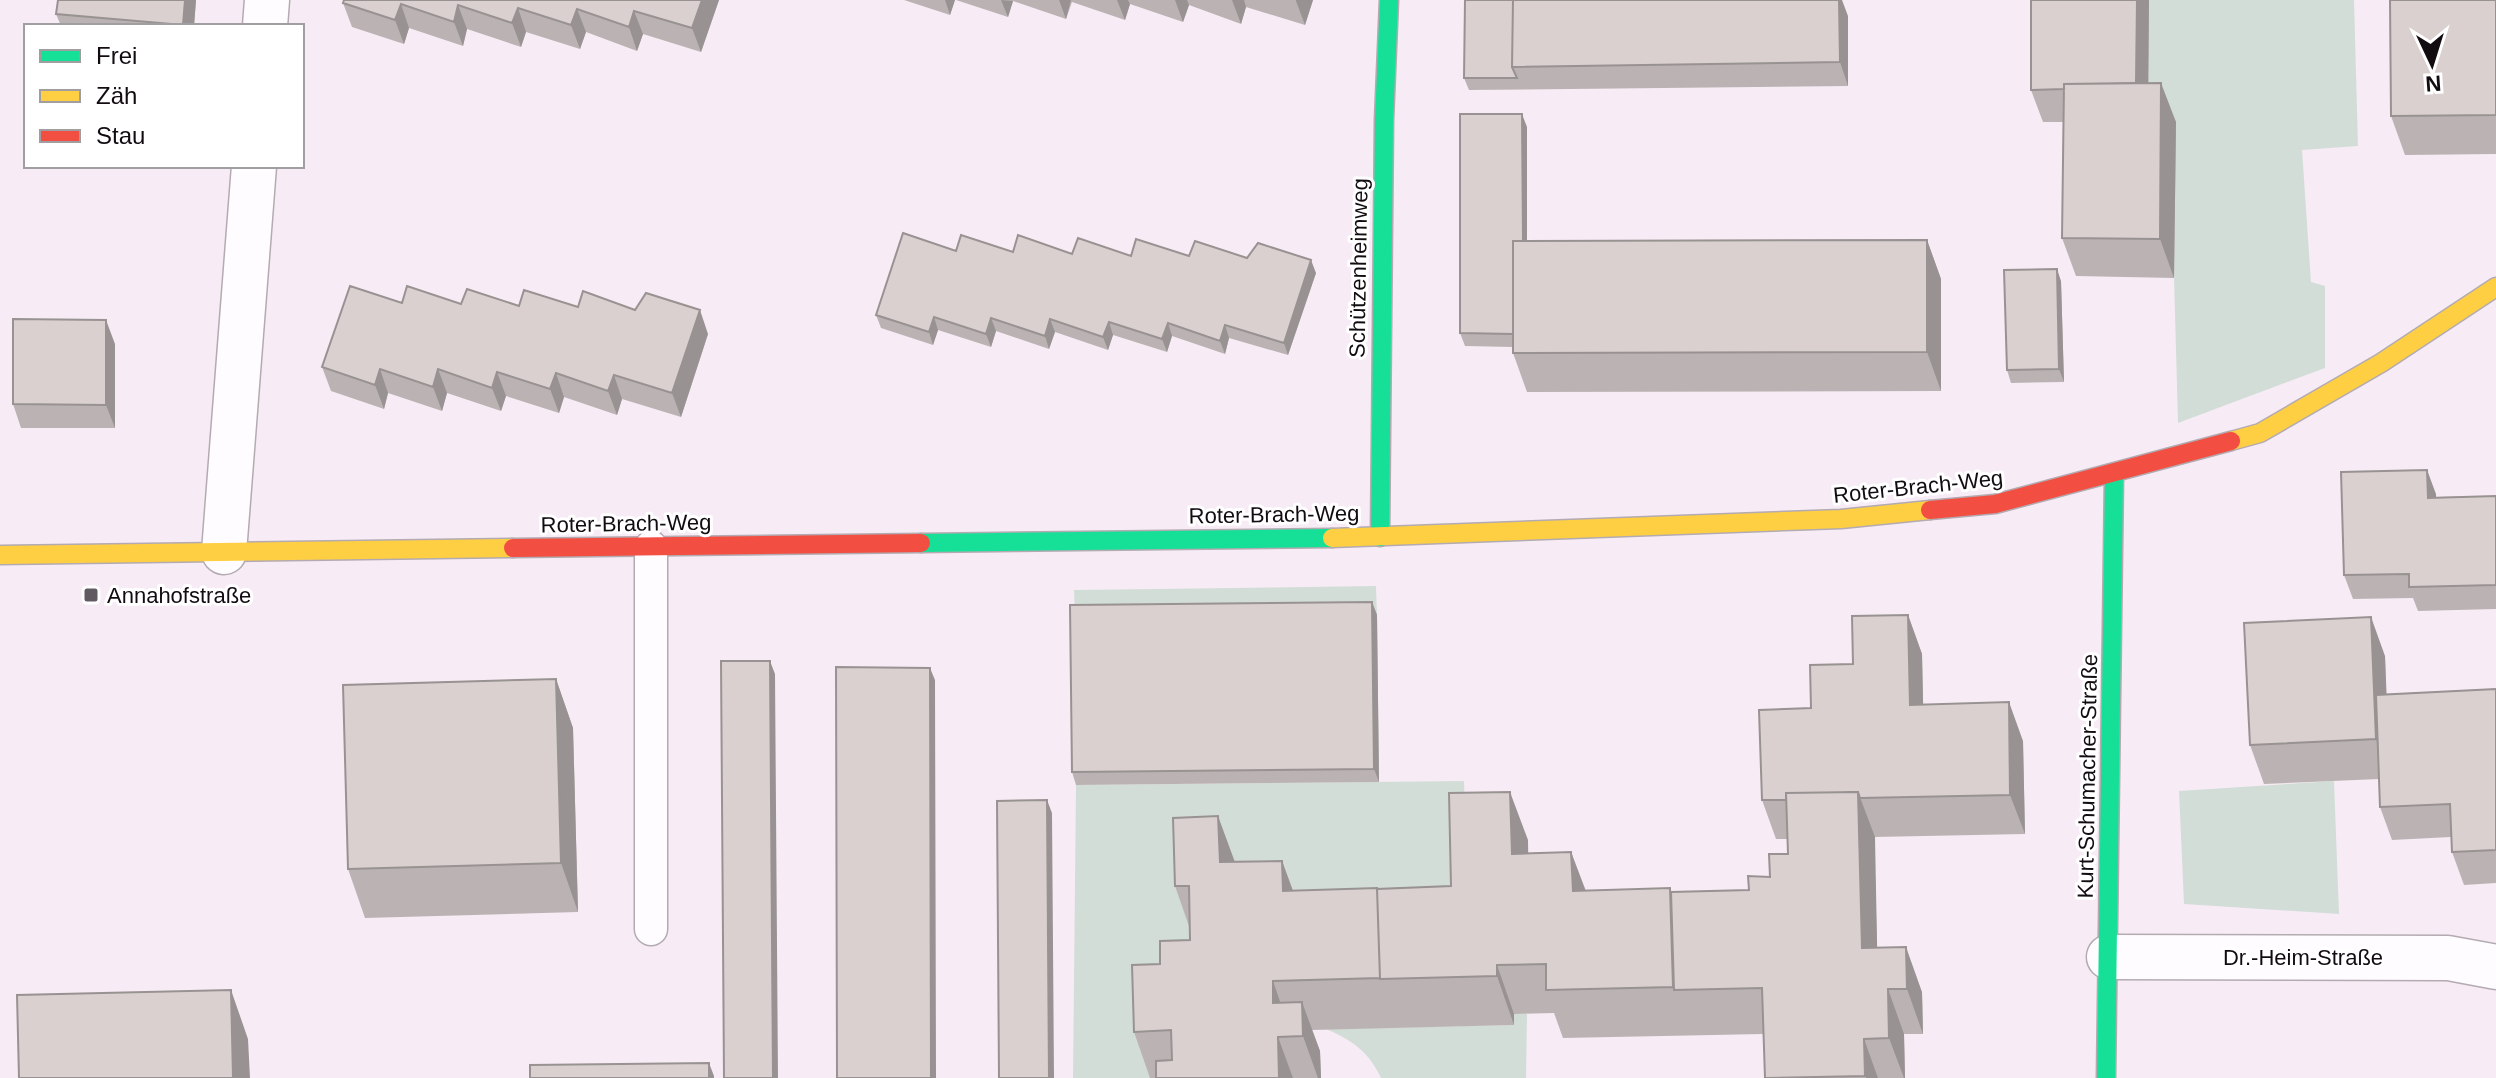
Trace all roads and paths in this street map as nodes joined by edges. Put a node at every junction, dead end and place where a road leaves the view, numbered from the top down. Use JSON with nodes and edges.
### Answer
{"nodes":[{"id":1,"x":267,"y":0,"type":"edge"},
{"id":2,"x":1389,"y":0,"type":"edge"},
{"id":3,"x":265,"y":24,"type":"edge"},
{"id":4,"x":254,"y":168,"type":"edge"},
{"id":5,"x":2496,"y":287,"type":"edge"},
{"id":6,"x":2114,"y":475,"type":"junction"},
{"id":7,"x":1380,"y":537,"type":"junction"},
{"id":8,"x":651,"y":547,"type":"junction"},
{"id":9,"x":224,"y":552,"type":"junction"},
{"id":10,"x":0,"y":555,"type":"edge"},
{"id":11,"x":651,"y":929,"type":"dead end"},
{"id":12,"x":2109,"y":957,"type":"junction"},
{"id":13,"x":2496,"y":967,"type":"edge"},
{"id":14,"x":2106,"y":1078,"type":"edge"}],
"edges":[{"from":1,"to":3,"type":"street"},
{"from":2,"to":7,"type":"street","name":"Schützenheimweg"},
{"from":4,"to":9,"type":"street"},
{"from":5,"to":6,"type":"street","name":"Roter-Brach-Weg"},
{"from":6,"to":7,"type":"street","name":"Roter-Brach-Weg"},
{"from":6,"to":12,"type":"street","name":"Kurt-Schumacher-Straße"},
{"from":7,"to":8,"type":"street","name":"Roter-Brach-Weg"},
{"from":8,"to":9,"type":"street","name":"Roter-Brach-Weg"},
{"from":8,"to":11,"type":"lane"},
{"from":9,"to":10,"type":"street","name":"Roter-Brach-Weg"},
{"from":12,"to":13,"type":"street","name":"Dr.-Heim-Straße"},
{"from":12,"to":14,"type":"street","name":"Kurt-Schumacher-Straße"}]}
